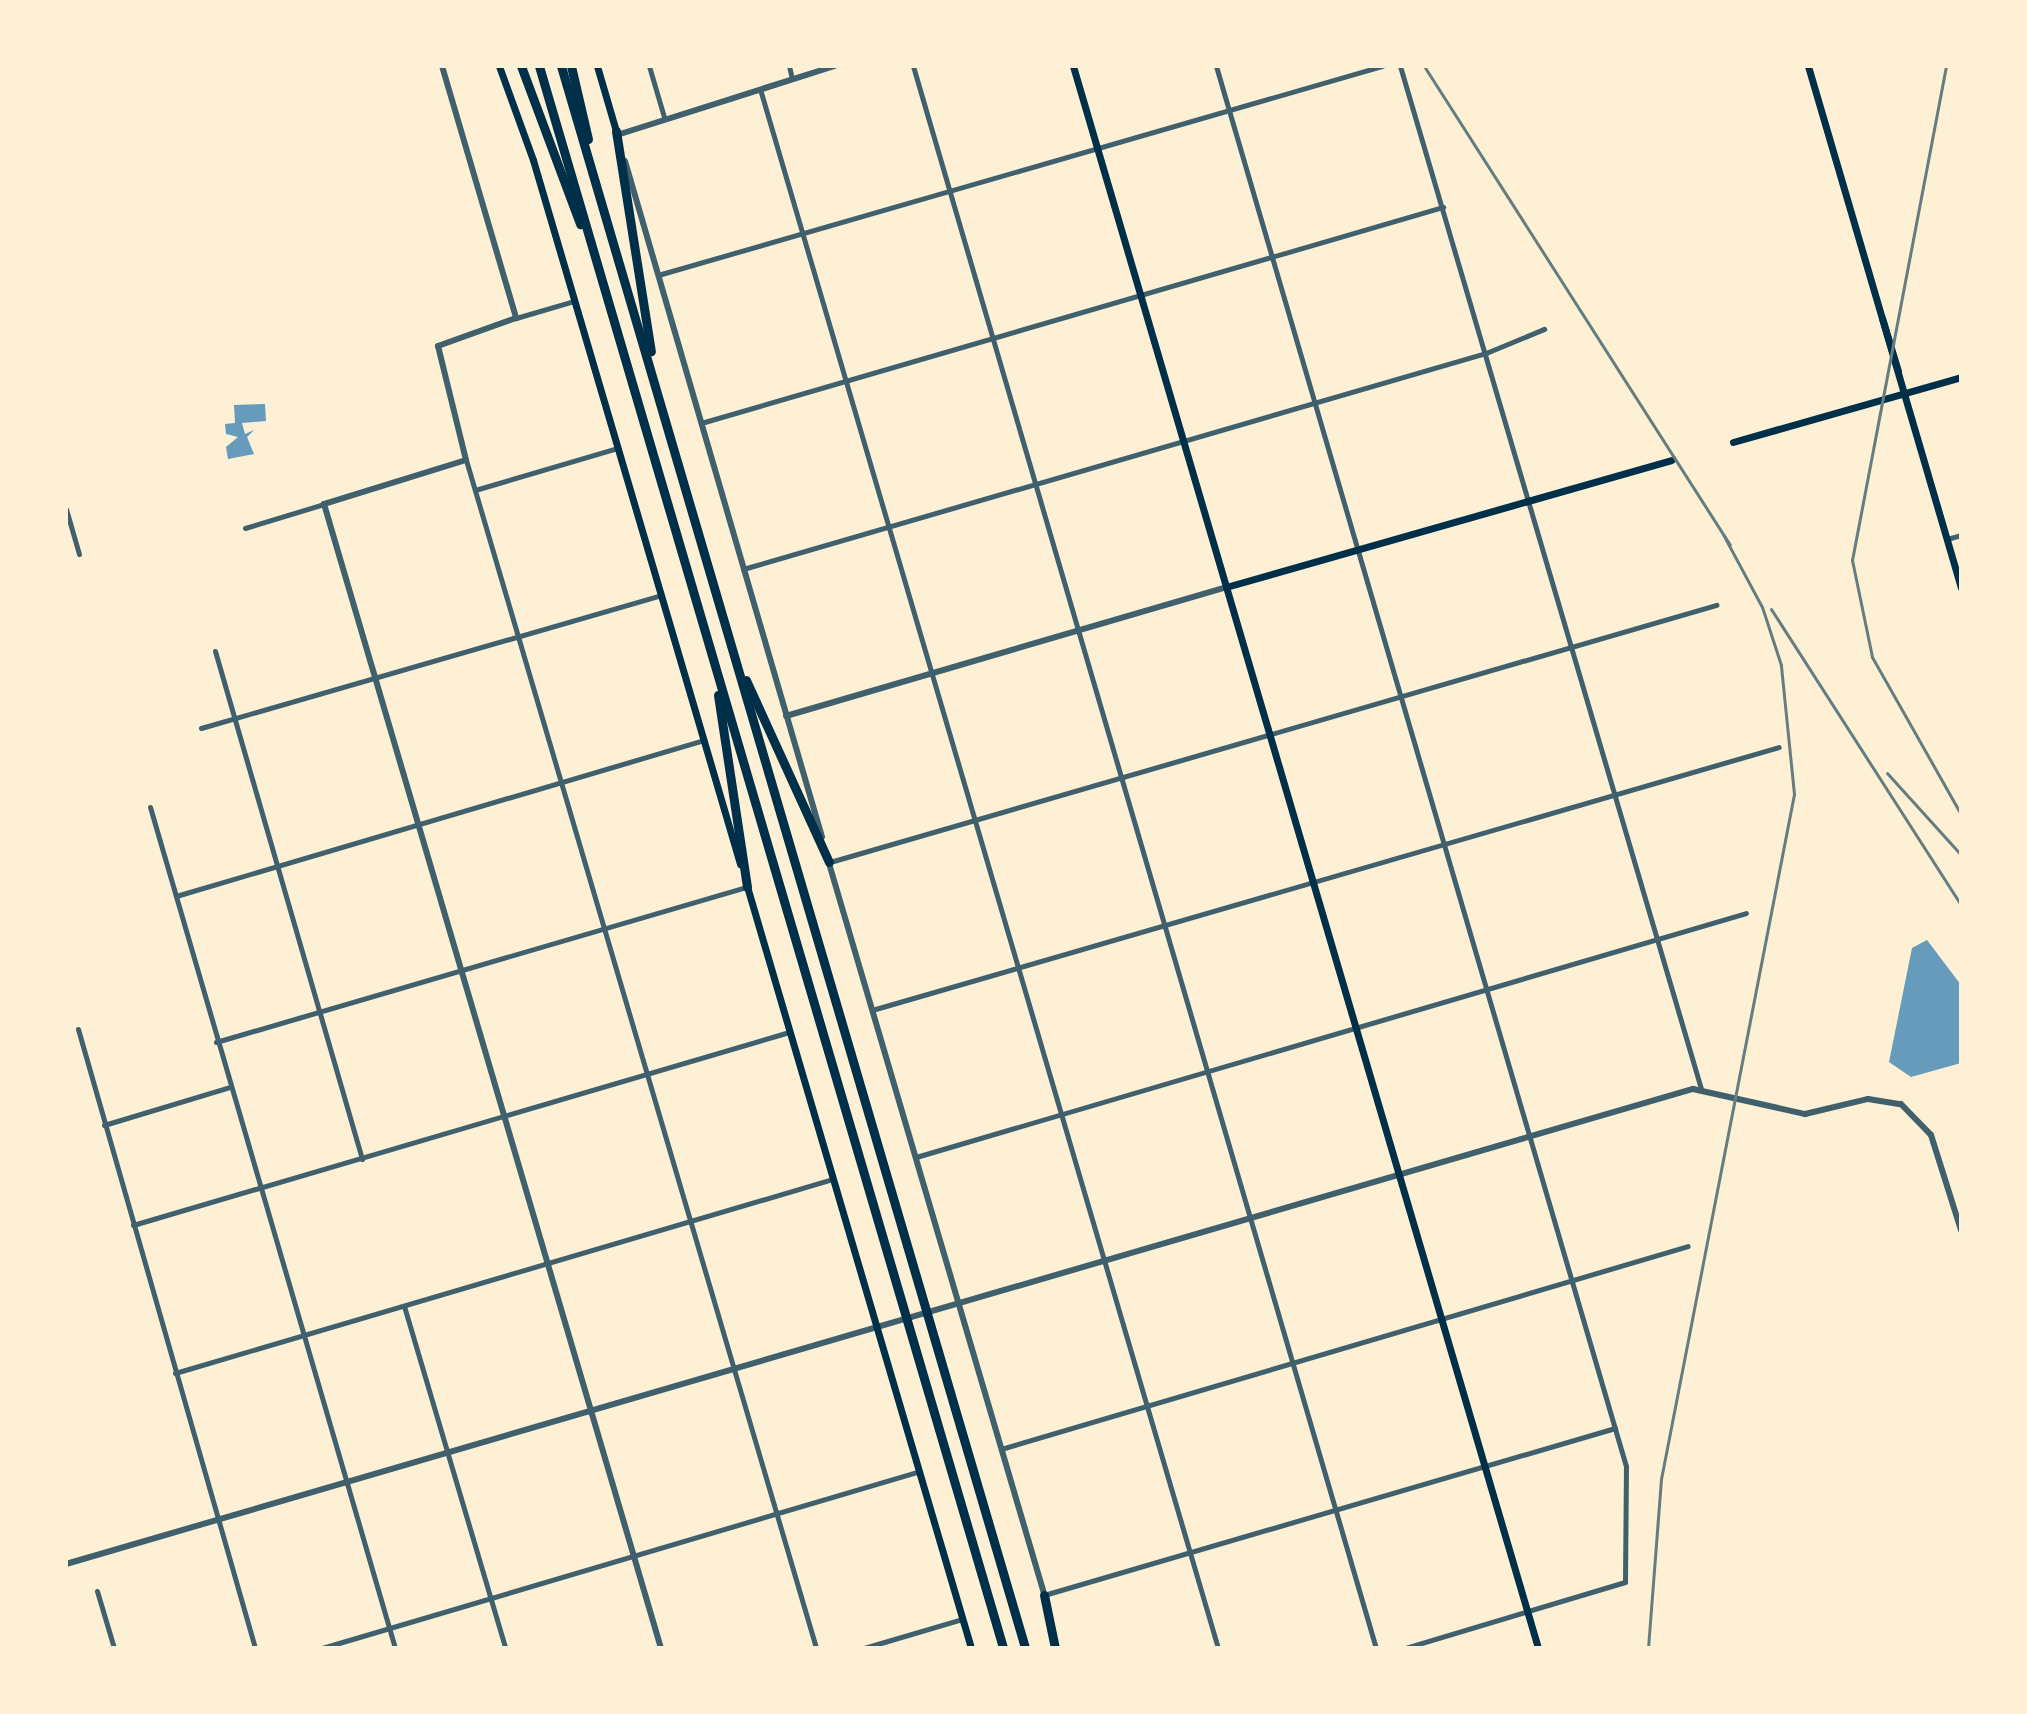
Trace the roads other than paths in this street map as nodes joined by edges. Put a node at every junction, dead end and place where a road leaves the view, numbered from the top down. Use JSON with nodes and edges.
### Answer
{"nodes":[{"id":1,"x":442,"y":66,"type":"edge"},
{"id":2,"x":499,"y":66,"type":"edge"},
{"id":3,"x":521,"y":66,"type":"edge"},
{"id":4,"x":539,"y":66,"type":"edge"},
{"id":5,"x":561,"y":66,"type":"edge"},
{"id":6,"x":571,"y":66,"type":"edge"},
{"id":7,"x":597,"y":66,"type":"edge"},
{"id":8,"x":649,"y":66,"type":"edge"},
{"id":9,"x":789,"y":66,"type":"edge"},
{"id":10,"x":835,"y":66,"type":"edge"},
{"id":11,"x":913,"y":66,"type":"edge"},
{"id":12,"x":1073,"y":66,"type":"edge"},
{"id":13,"x":1216,"y":66,"type":"edge"},
{"id":14,"x":1382,"y":66,"type":"edge"},
{"id":15,"x":1400,"y":66,"type":"edge"},
{"id":16,"x":1808,"y":66,"type":"edge"},
{"id":17,"x":792,"y":79,"type":"junction"},
{"id":18,"x":760,"y":88,"type":"junction"},
{"id":19,"x":1229,"y":109,"type":"junction"},
{"id":20,"x":664,"y":117,"type":"junction"},
{"id":21,"x":616,"y":131,"type":"junction"},
{"id":22,"x":1097,"y":148,"type":"junction"},
{"id":23,"x":591,"y":162,"type":"junction"},
{"id":24,"x":950,"y":191,"type":"junction"},
{"id":25,"x":1443,"y":207,"type":"junction"},
{"id":26,"x":803,"y":234,"type":"junction"},
{"id":27,"x":1272,"y":255,"type":"junction"},
{"id":28,"x":598,"y":270,"type":"junction"},
{"id":29,"x":658,"y":275,"type":"junction"},
{"id":30,"x":1140,"y":294,"type":"junction"},
{"id":31,"x":575,"y":301,"type":"junction"},
{"id":32,"x":516,"y":318,"type":"junction"},
{"id":33,"x":1544,"y":329,"type":"dead end"},
{"id":34,"x":993,"y":336,"type":"junction"},
{"id":35,"x":1486,"y":353,"type":"junction"},
{"id":36,"x":651,"y":363,"type":"junction"},
{"id":37,"x":1961,"y":377,"type":"edge"},
{"id":38,"x":846,"y":381,"type":"junction"},
{"id":39,"x":1903,"y":393,"type":"junction"},
{"id":40,"x":1315,"y":403,"type":"junction"},
{"id":41,"x":701,"y":423,"type":"junction"},
{"id":42,"x":1183,"y":441,"type":"junction"},
{"id":43,"x":1733,"y":442,"type":"dead end"},
{"id":44,"x":618,"y":448,"type":"junction"},
{"id":45,"x":466,"y":460,"type":"junction"},
{"id":46,"x":1671,"y":460,"type":"dead end"},
{"id":47,"x":1037,"y":483,"type":"junction"},
{"id":48,"x":475,"y":490,"type":"junction"},
{"id":49,"x":1528,"y":500,"type":"junction"},
{"id":50,"x":324,"y":504,"type":"junction"},
{"id":51,"x":66,"y":509,"type":"edge"},
{"id":52,"x":889,"y":526,"type":"junction"},
{"id":53,"x":245,"y":528,"type":"dead end"},
{"id":54,"x":1961,"y":535,"type":"edge"},
{"id":55,"x":1947,"y":539,"type":"junction"},
{"id":56,"x":1358,"y":549,"type":"junction"},
{"id":57,"x":79,"y":554,"type":"dead end"},
{"id":58,"x":743,"y":569,"type":"junction"},
{"id":59,"x":1226,"y":587,"type":"junction"},
{"id":60,"x":1961,"y":588,"type":"edge"},
{"id":61,"x":662,"y":595,"type":"junction"},
{"id":62,"x":1716,"y":605,"type":"dead end"},
{"id":63,"x":1080,"y":630,"type":"junction"},
{"id":64,"x":518,"y":637,"type":"junction"},
{"id":65,"x":1573,"y":646,"type":"junction"},
{"id":66,"x":215,"y":651,"type":"dead end"},
{"id":67,"x":713,"y":660,"type":"junction"},
{"id":68,"x":738,"y":665,"type":"junction"},
{"id":69,"x":933,"y":673,"type":"junction"},
{"id":70,"x":375,"y":679,"type":"junction"},
{"id":71,"x":1401,"y":695,"type":"junction"},
{"id":72,"x":786,"y":716,"type":"junction"},
{"id":73,"x":234,"y":719,"type":"junction"},
{"id":74,"x":201,"y":728,"type":"dead end"},
{"id":75,"x":1269,"y":734,"type":"junction"},
{"id":76,"x":704,"y":740,"type":"junction"},
{"id":77,"x":1779,"y":747,"type":"dead end"},
{"id":78,"x":1123,"y":777,"type":"junction"},
{"id":79,"x":560,"y":782,"type":"junction"},
{"id":80,"x":1615,"y":792,"type":"junction"},
{"id":81,"x":150,"y":807,"type":"dead end"},
{"id":82,"x":976,"y":820,"type":"junction"},
{"id":83,"x":418,"y":825,"type":"junction"},
{"id":84,"x":1444,"y":841,"type":"junction"},
{"id":85,"x":829,"y":862,"type":"junction"},
{"id":86,"x":278,"y":864,"type":"junction"},
{"id":87,"x":1312,"y":880,"type":"junction"},
{"id":88,"x":747,"y":887,"type":"junction"},
{"id":89,"x":176,"y":896,"type":"junction"},
{"id":90,"x":1746,"y":913,"type":"dead end"},
{"id":91,"x":1166,"y":923,"type":"junction"},
{"id":92,"x":604,"y":929,"type":"junction"},
{"id":93,"x":1659,"y":938,"type":"junction"},
{"id":94,"x":1019,"y":967,"type":"junction"},
{"id":95,"x":461,"y":971,"type":"junction"},
{"id":96,"x":1488,"y":987,"type":"junction"},
{"id":97,"x":872,"y":1010,"type":"junction"},
{"id":98,"x":319,"y":1012,"type":"junction"},
{"id":99,"x":1355,"y":1025,"type":"junction"},
{"id":100,"x":78,"y":1029,"type":"dead end"},
{"id":101,"x":789,"y":1032,"type":"junction"},
{"id":102,"x":216,"y":1042,"type":"junction"},
{"id":103,"x":1209,"y":1068,"type":"junction"},
{"id":104,"x":647,"y":1074,"type":"junction"},
{"id":105,"x":230,"y":1087,"type":"junction"},
{"id":106,"x":1701,"y":1089,"type":"junction"},
{"id":107,"x":1062,"y":1114,"type":"junction"},
{"id":108,"x":505,"y":1117,"type":"junction"},
{"id":109,"x":104,"y":1125,"type":"junction"},
{"id":110,"x":1531,"y":1135,"type":"junction"},
{"id":111,"x":916,"y":1157,"type":"junction"},
{"id":112,"x":362,"y":1159,"type":"junction"},
{"id":113,"x":1399,"y":1174,"type":"junction"},
{"id":114,"x":833,"y":1179,"type":"junction"},
{"id":115,"x":259,"y":1189,"type":"junction"},
{"id":116,"x":1251,"y":1218,"type":"junction"},
{"id":117,"x":690,"y":1222,"type":"junction"},
{"id":118,"x":133,"y":1225,"type":"junction"},
{"id":119,"x":1961,"y":1230,"type":"edge"},
{"id":120,"x":1688,"y":1246,"type":"dead end"},
{"id":121,"x":1104,"y":1260,"type":"junction"},
{"id":122,"x":549,"y":1263,"type":"junction"},
{"id":123,"x":1573,"y":1282,"type":"junction"},
{"id":124,"x":958,"y":1303,"type":"junction"},
{"id":125,"x":404,"y":1306,"type":"junction"},
{"id":126,"x":1442,"y":1320,"type":"junction"},
{"id":127,"x":877,"y":1327,"type":"junction"},
{"id":128,"x":301,"y":1335,"type":"junction"},
{"id":129,"x":1294,"y":1364,"type":"junction"},
{"id":130,"x":733,"y":1369,"type":"junction"},
{"id":131,"x":175,"y":1373,"type":"junction"},
{"id":132,"x":1147,"y":1405,"type":"junction"},
{"id":133,"x":592,"y":1411,"type":"junction"},
{"id":134,"x":1615,"y":1428,"type":"junction"},
{"id":135,"x":1001,"y":1449,"type":"junction"},
{"id":136,"x":447,"y":1452,"type":"junction"},
{"id":137,"x":1485,"y":1467,"type":"junction"},
{"id":138,"x":917,"y":1472,"type":"junction"},
{"id":139,"x":345,"y":1481,"type":"junction"},
{"id":140,"x":1336,"y":1511,"type":"junction"},
{"id":141,"x":776,"y":1515,"type":"junction"},
{"id":142,"x":217,"y":1521,"type":"junction"},
{"id":143,"x":1191,"y":1554,"type":"junction"},
{"id":144,"x":633,"y":1556,"type":"junction"},
{"id":145,"x":66,"y":1564,"type":"edge"},
{"id":146,"x":97,"y":1591,"type":"dead end"},
{"id":147,"x":1044,"y":1595,"type":"junction"},
{"id":148,"x":490,"y":1599,"type":"junction"},
{"id":149,"x":1527,"y":1612,"type":"junction"},
{"id":150,"x":962,"y":1619,"type":"junction"},
{"id":151,"x":389,"y":1629,"type":"junction"},
{"id":152,"x":114,"y":1648,"type":"edge"},
{"id":153,"x":255,"y":1648,"type":"edge"},
{"id":154,"x":322,"y":1648,"type":"edge"},
{"id":155,"x":395,"y":1648,"type":"edge"},
{"id":156,"x":505,"y":1648,"type":"edge"},
{"id":157,"x":661,"y":1648,"type":"edge"},
{"id":158,"x":816,"y":1648,"type":"edge"},
{"id":159,"x":864,"y":1648,"type":"edge"},
{"id":160,"x":971,"y":1648,"type":"edge"},
{"id":161,"x":1003,"y":1648,"type":"edge"},
{"id":162,"x":1025,"y":1648,"type":"edge"},
{"id":163,"x":1057,"y":1648,"type":"edge"},
{"id":164,"x":1218,"y":1648,"type":"edge"},
{"id":165,"x":1376,"y":1648,"type":"edge"},
{"id":166,"x":1405,"y":1648,"type":"edge"},
{"id":167,"x":1538,"y":1648,"type":"edge"}],
"edges":[{"from":1,"to":32,"type":"street"},
{"from":2,"to":31,"type":"main road"},
{"from":3,"to":28,"type":"highway"},
{"from":4,"to":28,"type":"highway"},
{"from":5,"to":23,"type":"highway"},
{"from":6,"to":23,"type":"highway"},
{"from":7,"to":21,"type":"main road"},
{"from":8,"to":20,"type":"street"},
{"from":9,"to":17,"type":"street"},
{"from":10,"to":17,"type":"street"},
{"from":11,"to":24,"type":"street"},
{"from":12,"to":22,"type":"main road"},
{"from":13,"to":19,"type":"street"},
{"from":14,"to":19,"type":"street"},
{"from":15,"to":25,"type":"street"},
{"from":16,"to":39,"type":"main road"},
{"from":17,"to":18,"type":"street"},
{"from":18,"to":20,"type":"street"},
{"from":18,"to":26,"type":"street"},
{"from":19,"to":22,"type":"street"},
{"from":19,"to":27,"type":"street"},
{"from":20,"to":21,"type":"street"},
{"from":21,"to":29,"type":"street"},
{"from":21,"to":36,"type":"highway"},
{"from":22,"to":24,"type":"street"},
{"from":22,"to":30,"type":"main road"},
{"from":23,"to":36,"type":"highway"},
{"from":24,"to":26,"type":"street"},
{"from":24,"to":34,"type":"street"},
{"from":25,"to":27,"type":"street"},
{"from":25,"to":35,"type":"street"},
{"from":26,"to":29,"type":"street"},
{"from":26,"to":38,"type":"street"},
{"from":27,"to":30,"type":"street"},
{"from":27,"to":40,"type":"street"},
{"from":28,"to":67,"type":"highway"},
{"from":29,"to":41,"type":"street"},
{"from":30,"to":34,"type":"street"},
{"from":30,"to":42,"type":"main road"},
{"from":31,"to":32,"type":"street"},
{"from":31,"to":44,"type":"main road"},
{"from":32,"to":45,"type":"street"},
{"from":33,"to":35,"type":"street"},
{"from":34,"to":38,"type":"street"},
{"from":34,"to":47,"type":"street"},
{"from":35,"to":40,"type":"street"},
{"from":35,"to":49,"type":"street"},
{"from":36,"to":68,"type":"highway"},
{"from":37,"to":39,"type":"main road"},
{"from":38,"to":41,"type":"street"},
{"from":38,"to":52,"type":"street"},
{"from":39,"to":43,"type":"main road"},
{"from":39,"to":55,"type":"main road"},
{"from":40,"to":42,"type":"street"},
{"from":40,"to":56,"type":"street"},
{"from":41,"to":58,"type":"street"},
{"from":42,"to":47,"type":"street"},
{"from":42,"to":59,"type":"main road"},
{"from":44,"to":48,"type":"street"},
{"from":44,"to":61,"type":"main road"},
{"from":45,"to":48,"type":"street"},
{"from":45,"to":50,"type":"street"},
{"from":46,"to":49,"type":"main road"},
{"from":47,"to":52,"type":"street"},
{"from":47,"to":63,"type":"street"},
{"from":48,"to":64,"type":"street"},
{"from":49,"to":56,"type":"main road"},
{"from":49,"to":65,"type":"street"},
{"from":50,"to":53,"type":"street"},
{"from":50,"to":70,"type":"street"},
{"from":51,"to":57,"type":"street"},
{"from":52,"to":58,"type":"street"},
{"from":52,"to":69,"type":"street"},
{"from":54,"to":55,"type":"street"},
{"from":55,"to":60,"type":"main road"},
{"from":56,"to":59,"type":"main road"},
{"from":56,"to":71,"type":"street"},
{"from":58,"to":72,"type":"street"},
{"from":59,"to":63,"type":"street"},
{"from":59,"to":75,"type":"main road"},
{"from":61,"to":64,"type":"street"},
{"from":61,"to":76,"type":"main road"},
{"from":62,"to":65,"type":"street"},
{"from":63,"to":69,"type":"street"},
{"from":63,"to":78,"type":"street"},
{"from":64,"to":70,"type":"street"},
{"from":64,"to":79,"type":"street"},
{"from":65,"to":71,"type":"street"},
{"from":65,"to":80,"type":"street"},
{"from":66,"to":73,"type":"street"},
{"from":67,"to":88,"type":"highway"},
{"from":67,"to":161,"type":"highway"},
{"from":68,"to":85,"type":"highway"},
{"from":68,"to":162,"type":"highway"},
{"from":69,"to":72,"type":"street"},
{"from":69,"to":82,"type":"street"},
{"from":70,"to":73,"type":"street"},
{"from":70,"to":83,"type":"street"},
{"from":71,"to":75,"type":"street"},
{"from":71,"to":84,"type":"street"},
{"from":72,"to":85,"type":"street"},
{"from":73,"to":74,"type":"street"},
{"from":73,"to":86,"type":"street"},
{"from":75,"to":78,"type":"street"},
{"from":75,"to":87,"type":"main road"},
{"from":76,"to":79,"type":"street"},
{"from":76,"to":88,"type":"main road"},
{"from":77,"to":80,"type":"street"},
{"from":78,"to":82,"type":"street"},
{"from":78,"to":91,"type":"street"},
{"from":79,"to":83,"type":"street"},
{"from":79,"to":92,"type":"street"},
{"from":80,"to":84,"type":"street"},
{"from":80,"to":93,"type":"street"},
{"from":81,"to":89,"type":"street"},
{"from":82,"to":85,"type":"street"},
{"from":82,"to":94,"type":"street"},
{"from":83,"to":86,"type":"street"},
{"from":83,"to":95,"type":"street"},
{"from":84,"to":87,"type":"street"},
{"from":84,"to":96,"type":"street"},
{"from":85,"to":97,"type":"street"},
{"from":86,"to":89,"type":"street"},
{"from":86,"to":98,"type":"street"},
{"from":87,"to":91,"type":"street"},
{"from":87,"to":99,"type":"main road"},
{"from":88,"to":92,"type":"street"},
{"from":88,"to":101,"type":"main road"},
{"from":89,"to":102,"type":"street"},
{"from":90,"to":93,"type":"street"},
{"from":91,"to":94,"type":"street"},
{"from":91,"to":103,"type":"street"},
{"from":92,"to":95,"type":"street"},
{"from":92,"to":104,"type":"street"},
{"from":93,"to":96,"type":"street"},
{"from":93,"to":106,"type":"street"},
{"from":94,"to":97,"type":"street"},
{"from":94,"to":107,"type":"street"},
{"from":95,"to":98,"type":"street"},
{"from":95,"to":108,"type":"street"},
{"from":96,"to":99,"type":"street"},
{"from":96,"to":110,"type":"street"},
{"from":97,"to":111,"type":"street"},
{"from":98,"to":102,"type":"street"},
{"from":98,"to":112,"type":"street"},
{"from":99,"to":103,"type":"street"},
{"from":99,"to":113,"type":"main road"},
{"from":100,"to":109,"type":"street"},
{"from":101,"to":104,"type":"street"},
{"from":101,"to":114,"type":"main road"},
{"from":102,"to":105,"type":"street"},
{"from":103,"to":107,"type":"street"},
{"from":103,"to":116,"type":"street"},
{"from":104,"to":108,"type":"street"},
{"from":104,"to":117,"type":"street"},
{"from":105,"to":109,"type":"street"},
{"from":105,"to":115,"type":"street"},
{"from":106,"to":110,"type":"street"},
{"from":106,"to":119,"type":"street"},
{"from":107,"to":111,"type":"street"},
{"from":107,"to":121,"type":"street"},
{"from":108,"to":112,"type":"street"},
{"from":108,"to":122,"type":"street"},
{"from":109,"to":118,"type":"street"},
{"from":110,"to":113,"type":"street"},
{"from":110,"to":123,"type":"street"},
{"from":111,"to":124,"type":"street"},
{"from":112,"to":115,"type":"street"},
{"from":113,"to":116,"type":"street"},
{"from":113,"to":126,"type":"main road"},
{"from":114,"to":117,"type":"street"},
{"from":114,"to":127,"type":"main road"},
{"from":115,"to":118,"type":"street"},
{"from":115,"to":128,"type":"street"},
{"from":116,"to":121,"type":"street"},
{"from":116,"to":129,"type":"street"},
{"from":117,"to":122,"type":"street"},
{"from":117,"to":130,"type":"street"},
{"from":118,"to":131,"type":"street"},
{"from":120,"to":123,"type":"street"},
{"from":121,"to":124,"type":"street"},
{"from":121,"to":132,"type":"street"},
{"from":122,"to":125,"type":"street"},
{"from":122,"to":133,"type":"street"},
{"from":123,"to":126,"type":"street"},
{"from":123,"to":134,"type":"street"},
{"from":124,"to":127,"type":"street"},
{"from":124,"to":135,"type":"street"},
{"from":125,"to":128,"type":"street"},
{"from":125,"to":136,"type":"street"},
{"from":126,"to":129,"type":"street"},
{"from":126,"to":137,"type":"main road"},
{"from":127,"to":130,"type":"street"},
{"from":127,"to":138,"type":"main road"},
{"from":128,"to":131,"type":"street"},
{"from":128,"to":139,"type":"street"},
{"from":129,"to":132,"type":"street"},
{"from":129,"to":140,"type":"street"},
{"from":130,"to":133,"type":"street"},
{"from":130,"to":141,"type":"street"},
{"from":131,"to":142,"type":"street"},
{"from":132,"to":135,"type":"street"},
{"from":132,"to":143,"type":"street"},
{"from":133,"to":136,"type":"street"},
{"from":133,"to":144,"type":"street"},
{"from":134,"to":137,"type":"street"},
{"from":134,"to":149,"type":"street"},
{"from":135,"to":147,"type":"street"},
{"from":136,"to":139,"type":"street"},
{"from":136,"to":148,"type":"street"},
{"from":137,"to":140,"type":"street"},
{"from":137,"to":149,"type":"main road"},
{"from":138,"to":141,"type":"street"},
{"from":138,"to":150,"type":"main road"},
{"from":139,"to":142,"type":"street"},
{"from":139,"to":151,"type":"street"},
{"from":140,"to":143,"type":"street"},
{"from":140,"to":165,"type":"street"},
{"from":141,"to":144,"type":"street"},
{"from":141,"to":158,"type":"street"},
{"from":142,"to":145,"type":"street"},
{"from":142,"to":153,"type":"street"},
{"from":143,"to":147,"type":"street"},
{"from":143,"to":164,"type":"street"},
{"from":144,"to":148,"type":"street"},
{"from":144,"to":157,"type":"street"},
{"from":146,"to":152,"type":"street"},
{"from":147,"to":163,"type":"highway"},
{"from":148,"to":151,"type":"street"},
{"from":148,"to":156,"type":"street"},
{"from":149,"to":166,"type":"street"},
{"from":149,"to":167,"type":"main road"},
{"from":150,"to":159,"type":"street"},
{"from":150,"to":160,"type":"main road"},
{"from":151,"to":154,"type":"street"},
{"from":151,"to":155,"type":"street"}]}
